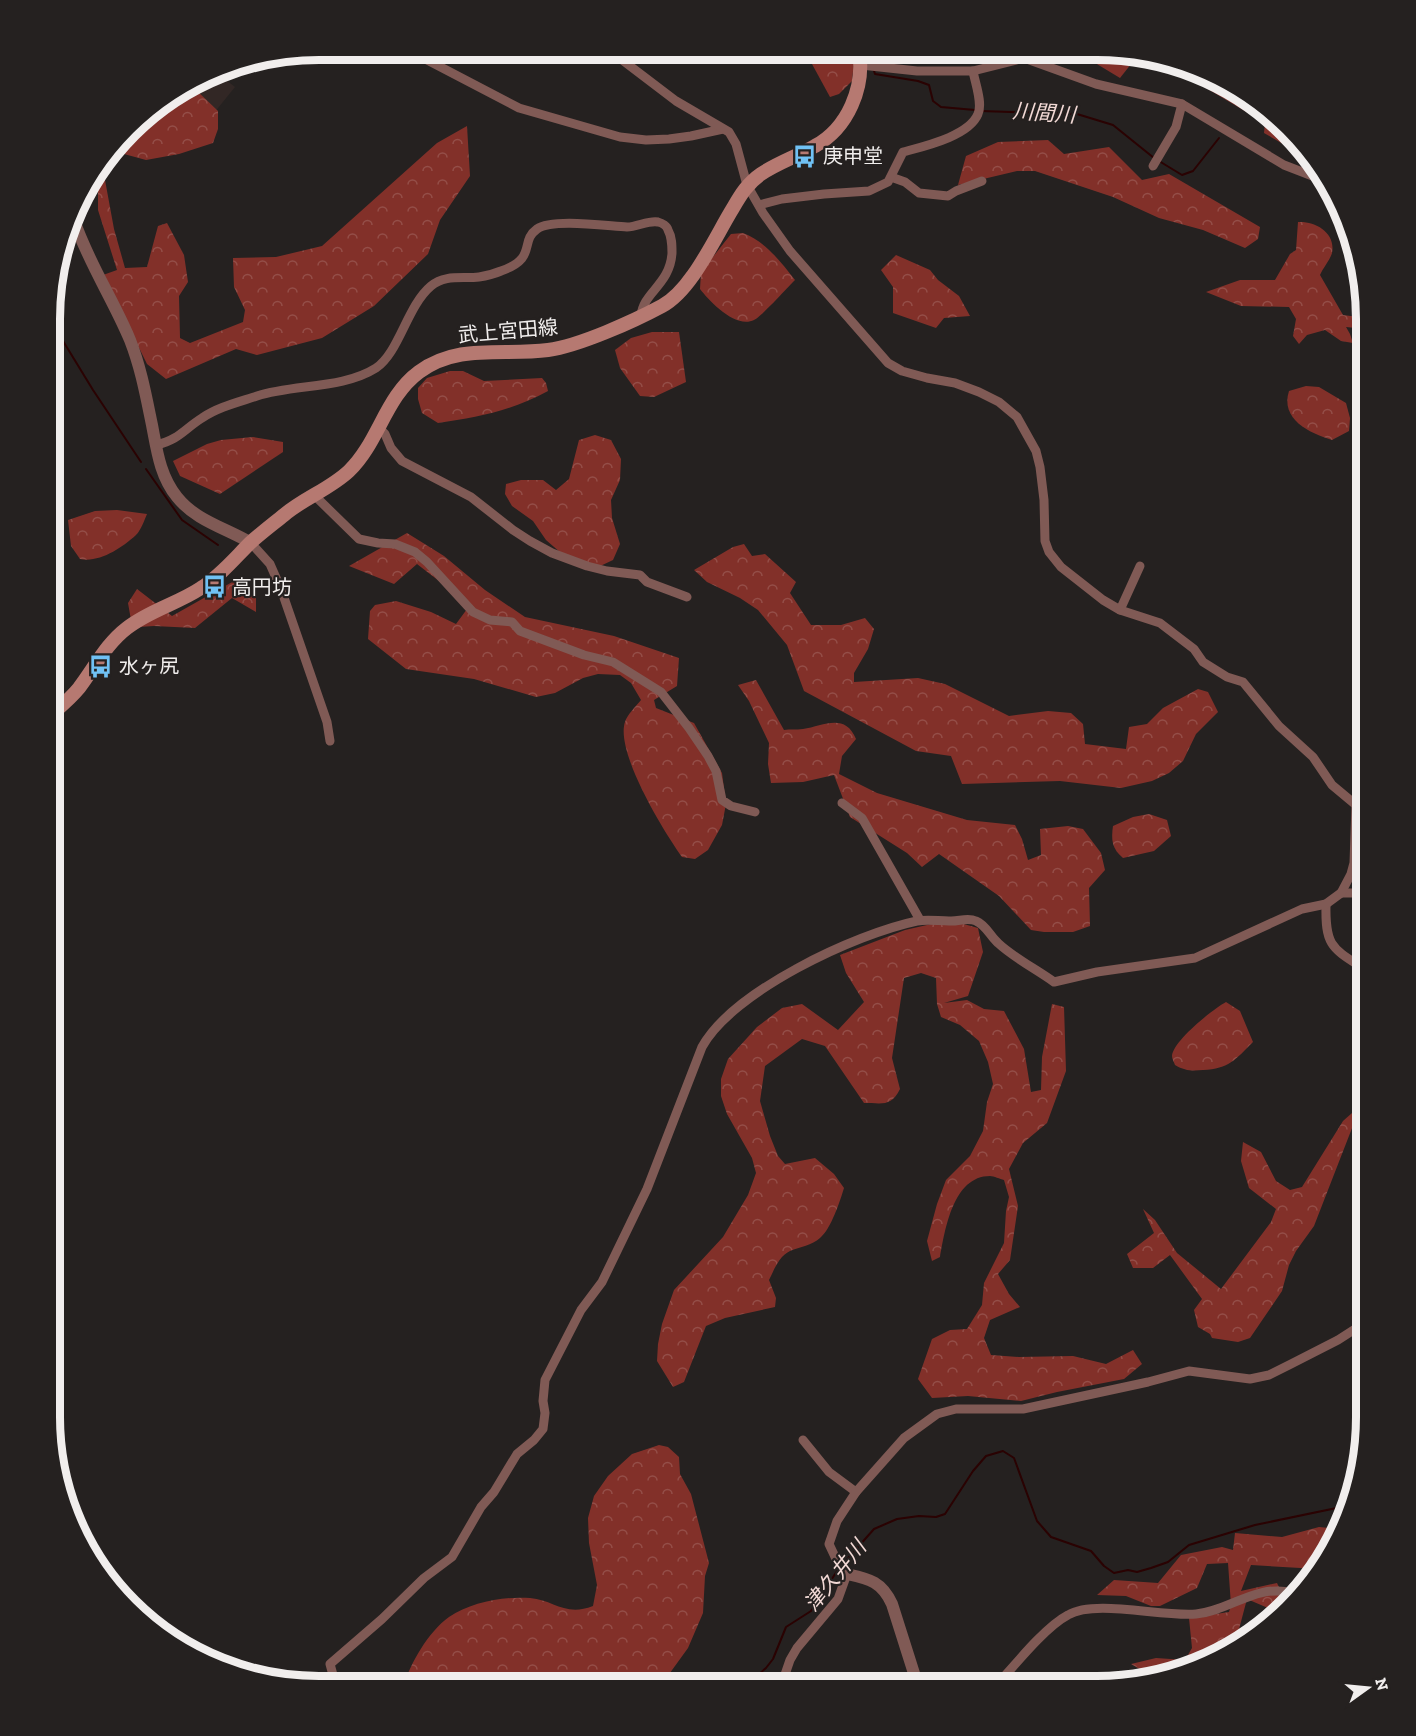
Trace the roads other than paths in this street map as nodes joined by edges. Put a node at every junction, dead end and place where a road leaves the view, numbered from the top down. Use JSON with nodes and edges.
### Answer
{"nodes":[{"id":1,"x":427,"y":60,"type":"edge"},
{"id":2,"x":622,"y":60,"type":"edge"},
{"id":3,"x":860,"y":60,"type":"edge"},
{"id":4,"x":1016,"y":60,"type":"edge"},
{"id":5,"x":1030,"y":60,"type":"edge"},
{"id":6,"x":861,"y":65,"type":"junction"},
{"id":7,"x":973,"y":71,"type":"junction"},
{"id":8,"x":1182,"y":104,"type":"junction"},
{"id":9,"x":723,"y":129,"type":"junction"},
{"id":10,"x":1153,"y":166,"type":"dead end"},
{"id":11,"x":1313,"y":176,"type":"edge"},
{"id":12,"x":891,"y":177,"type":"junction"},
{"id":13,"x":982,"y":182,"type":"dead end"},
{"id":14,"x":747,"y":185,"type":"junction"},
{"id":15,"x":759,"y":205,"type":"junction"},
{"id":16,"x":77,"y":228,"type":"edge"},
{"id":17,"x":641,"y":316,"type":"junction"},
{"id":18,"x":378,"y":427,"type":"junction"},
{"id":19,"x":156,"y":445,"type":"junction"},
{"id":20,"x":314,"y":495,"type":"junction"},
{"id":21,"x":251,"y":543,"type":"junction"},
{"id":22,"x":1140,"y":566,"type":"dead end"},
{"id":23,"x":687,"y":597,"type":"dead end"},
{"id":24,"x":1120,"y":610,"type":"junction"},
{"id":25,"x":60,"y":707,"type":"edge"},
{"id":26,"x":330,"y":741,"type":"dead end"},
{"id":27,"x":842,"y":803,"type":"dead end"},
{"id":28,"x":1356,"y":805,"type":"joint"},
{"id":29,"x":755,"y":812,"type":"dead end"},
{"id":30,"x":1341,"y":893,"type":"junction"},
{"id":31,"x":1356,"y":893,"type":"edge"},
{"id":32,"x":1326,"y":903,"type":"junction"},
{"id":33,"x":920,"y":920,"type":"junction"},
{"id":34,"x":1356,"y":963,"type":"edge"},
{"id":35,"x":1356,"y":1329,"type":"edge"},
{"id":36,"x":803,"y":1440,"type":"dead end"},
{"id":37,"x":856,"y":1492,"type":"junction"},
{"id":38,"x":847,"y":1574,"type":"junction"},
{"id":39,"x":1288,"y":1592,"type":"edge"},
{"id":40,"x":333,"y":1676,"type":"edge"},
{"id":41,"x":784,"y":1676,"type":"edge"},
{"id":42,"x":915,"y":1676,"type":"edge"},
{"id":43,"x":1005,"y":1676,"type":"edge"}],
"edges":[{"from":1,"to":9,"type":"street"},
{"from":2,"to":9,"type":"street"},
{"from":3,"to":6,"type":"main road","name":"武上宮田線"},
{"from":4,"to":7,"type":"street"},
{"from":5,"to":8,"type":"street"},
{"from":6,"to":7,"type":"street"},
{"from":6,"to":14,"type":"main road","name":"武上宮田線"},
{"from":7,"to":12,"type":"street"},
{"from":8,"to":10,"type":"street"},
{"from":8,"to":11,"type":"street"},
{"from":9,"to":14,"type":"street"},
{"from":12,"to":13,"type":"street"},
{"from":12,"to":15,"type":"street"},
{"from":14,"to":15,"type":"street"},
{"from":14,"to":17,"type":"main road","name":"武上宮田線"},
{"from":15,"to":24,"type":"street"},
{"from":16,"to":19,"type":"street"},
{"from":17,"to":18,"type":"main road","name":"武上宮田線"},
{"from":17,"to":19,"type":"street"},
{"from":18,"to":20,"type":"main road","name":"武上宮田線"},
{"from":18,"to":23,"type":"street"},
{"from":19,"to":21,"type":"street"},
{"from":20,"to":21,"type":"main road","name":"武上宮田線"},
{"from":20,"to":29,"type":"street"},
{"from":21,"to":25,"type":"main road","name":"武上宮田線"},
{"from":21,"to":26,"type":"street"},
{"from":22,"to":24,"type":"street"},
{"from":24,"to":28,"type":"street"},
{"from":27,"to":33,"type":"street"},
{"from":28,"to":30,"type":"street"},
{"from":30,"to":31,"type":"street"},
{"from":30,"to":32,"type":"street"},
{"from":32,"to":33,"type":"street"},
{"from":32,"to":34,"type":"street"},
{"from":33,"to":40,"type":"street"},
{"from":35,"to":37,"type":"street"},
{"from":36,"to":37,"type":"street"},
{"from":37,"to":38,"type":"street"},
{"from":38,"to":41,"type":"street"},
{"from":38,"to":42,"type":"street"},
{"from":39,"to":43,"type":"street"}]}
